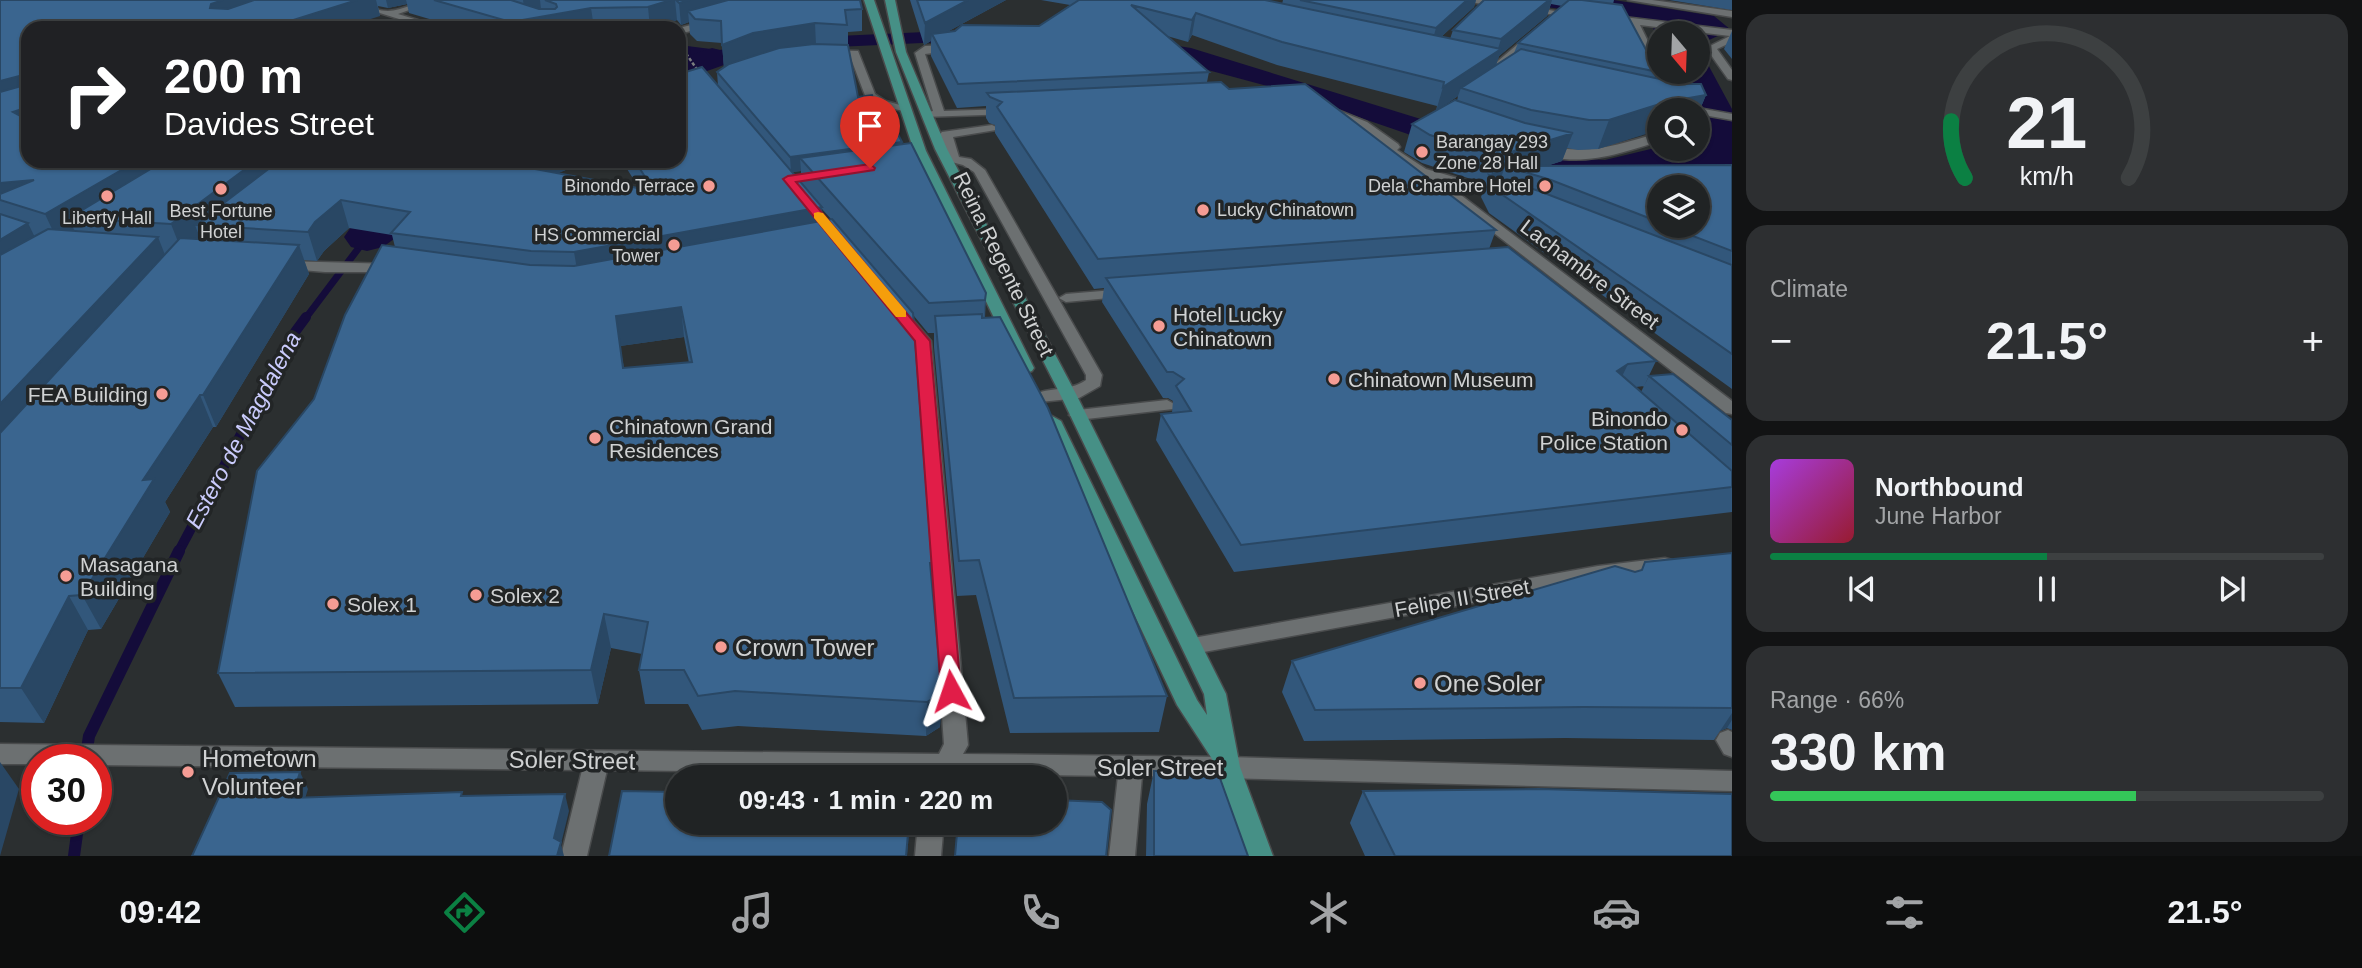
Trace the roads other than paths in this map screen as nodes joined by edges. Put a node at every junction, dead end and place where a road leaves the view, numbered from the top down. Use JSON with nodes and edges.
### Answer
{"nodes":[{"id":1,"x":343,"y":0,"type":"edge"},
{"id":2,"x":432,"y":0,"type":"edge"},
{"id":3,"x":869,"y":0,"type":"edge"},
{"id":4,"x":890,"y":0,"type":"edge"},
{"id":5,"x":1461,"y":0,"type":"edge"},
{"id":6,"x":1633,"y":0,"type":"edge"},
{"id":7,"x":1487,"y":2,"type":"edge"},
{"id":8,"x":1476,"y":12,"type":"edge"},
{"id":9,"x":1560,"y":13,"type":"junction"},
{"id":10,"x":1732,"y":13,"type":"edge"},
{"id":11,"x":388,"y":14,"type":"junction"},
{"id":12,"x":1584,"y":16,"type":"edge"},
{"id":13,"x":1597,"y":17,"type":"edge"},
{"id":14,"x":721,"y":20,"type":"edge"},
{"id":15,"x":414,"y":21,"type":"edge"},
{"id":16,"x":1551,"y":21,"type":"edge"},
{"id":17,"x":1633,"y":21,"type":"junction"},
{"id":18,"x":686,"y":29,"type":"edge"},
{"id":19,"x":1542,"y":29,"type":"edge"},
{"id":20,"x":1732,"y":35,"type":"edge"},
{"id":21,"x":954,"y":48,"type":"edge"},
{"id":22,"x":819,"y":52,"type":"edge"},
{"id":23,"x":1483,"y":65,"type":"edge"},
{"id":24,"x":1732,"y":77,"type":"edge"},
{"id":25,"x":1678,"y":98,"type":"edge"},
{"id":26,"x":1310,"y":107,"type":"edge"},
{"id":27,"x":904,"y":108,"type":"junction"},
{"id":28,"x":1023,"y":111,"type":"edge"},
{"id":29,"x":1710,"y":113,"type":"edge"},
{"id":30,"x":933,"y":115,"type":"junction"},
{"id":31,"x":1732,"y":117,"type":"edge"},
{"id":32,"x":992,"y":128,"type":"edge"},
{"id":33,"x":1647,"y":141,"type":"edge"},
{"id":34,"x":1524,"y":143,"type":"edge"},
{"id":35,"x":948,"y":159,"type":"junction"},
{"id":36,"x":1422,"y":172,"type":"junction"},
{"id":37,"x":1525,"y":202,"type":"edge"},
{"id":38,"x":266,"y":264,"type":"edge"},
{"id":39,"x":408,"y":270,"type":"edge"},
{"id":40,"x":1135,"y":293,"type":"edge"},
{"id":41,"x":1066,"y":298,"type":"dead end"},
{"id":42,"x":888,"y":299,"type":"edge"},
{"id":43,"x":1703,"y":387,"type":"junction"},
{"id":44,"x":1678,"y":390,"type":"edge"},
{"id":45,"x":1068,"y":394,"type":"junction"},
{"id":46,"x":1040,"y":397,"type":"junction"},
{"id":47,"x":1167,"y":405,"type":"dead end"},
{"id":48,"x":1732,"y":409,"type":"edge"},
{"id":49,"x":1078,"y":415,"type":"junction"},
{"id":50,"x":1692,"y":562,"type":"edge"},
{"id":51,"x":1598,"y":573,"type":"junction"},
{"id":52,"x":1616,"y":594,"type":"edge"},
{"id":53,"x":1193,"y":646,"type":"junction"},
{"id":54,"x":0,"y":754,"type":"edge"},
{"id":55,"x":597,"y":760,"type":"junction"},
{"id":56,"x":754,"y":765,"type":"edge"},
{"id":57,"x":945,"y":765,"type":"edge"},
{"id":58,"x":1228,"y":767,"type":"junction"},
{"id":59,"x":1131,"y":768,"type":"junction"},
{"id":60,"x":1067,"y":769,"type":"edge"},
{"id":61,"x":1732,"y":781,"type":"edge"},
{"id":62,"x":930,"y":835,"type":"edge"},
{"id":63,"x":574,"y":856,"type":"edge"},
{"id":64,"x":928,"y":856,"type":"edge"},
{"id":65,"x":1122,"y":856,"type":"edge"},
{"id":66,"x":1260,"y":856,"type":"edge"}],
"edges":[{"from":1,"to":11,"type":"street"},
{"from":2,"to":11,"type":"street"},
{"from":3,"to":27,"type":"main road","name":"Reina Regente Street"},
{"from":4,"to":30,"type":"main road","name":"Reina Regente Street"},
{"from":5,"to":7,"type":"street"},
{"from":6,"to":10,"type":"street"},
{"from":7,"to":8,"type":"street"},
{"from":7,"to":9,"type":"street"},
{"from":9,"to":12,"type":"street"},
{"from":9,"to":16,"type":"street"},
{"from":11,"to":15,"type":"street"},
{"from":13,"to":17,"type":"street"},
{"from":14,"to":18,"type":"street"},
{"from":17,"to":20,"type":"street"},
{"from":17,"to":25,"type":"street"},
{"from":19,"to":23,"type":"street"},
{"from":20,"to":24,"type":"street"},
{"from":21,"to":30,"type":"street"},
{"from":22,"to":27,"type":"street"},
{"from":26,"to":36,"type":"street"},
{"from":27,"to":46,"type":"main road","name":"Reina Regente Street"},
{"from":28,"to":30,"type":"street"},
{"from":29,"to":31,"type":"street"},
{"from":30,"to":35,"type":"main road","name":"Reina Regente Street"},
{"from":32,"to":35,"type":"street"},
{"from":33,"to":34,"type":"street"},
{"from":35,"to":45,"type":"main road","name":"Reina Regente Street"},
{"from":35,"to":45,"type":"street"},
{"from":36,"to":37,"type":"street"},
{"from":36,"to":43,"type":"street","name":"Lachambre Street"},
{"from":38,"to":39,"type":"street"},
{"from":40,"to":41,"type":"street"},
{"from":42,"to":57,"type":"street"},
{"from":43,"to":44,"type":"street"},
{"from":43,"to":48,"type":"street","name":"Lachambre Street"},
{"from":45,"to":46,"type":"street"},
{"from":45,"to":49,"type":"main road","name":"Reina Regente Street"},
{"from":46,"to":58,"type":"main road","name":"Reina Regente Street"},
{"from":47,"to":49,"type":"street"},
{"from":49,"to":53,"type":"main road","name":"Reina Regente Street"},
{"from":50,"to":51,"type":"street","name":"Felipe II Street"},
{"from":51,"to":52,"type":"street"},
{"from":51,"to":53,"type":"street","name":"Felipe II Street"},
{"from":53,"to":58,"type":"main road","name":"Reina Regente Street"},
{"from":54,"to":55,"type":"street","name":"Soler Street"},
{"from":55,"to":56,"type":"street","name":"Soler Street"},
{"from":55,"to":63,"type":"street"},
{"from":58,"to":59,"type":"street","name":"Soler Street"},
{"from":58,"to":61,"type":"street","name":"Soler Street"},
{"from":58,"to":66,"type":"main road","name":"Reina Regente Street"},
{"from":59,"to":60,"type":"street","name":"Soler Street"},
{"from":59,"to":65,"type":"street"},
{"from":62,"to":64,"type":"street"}]}
